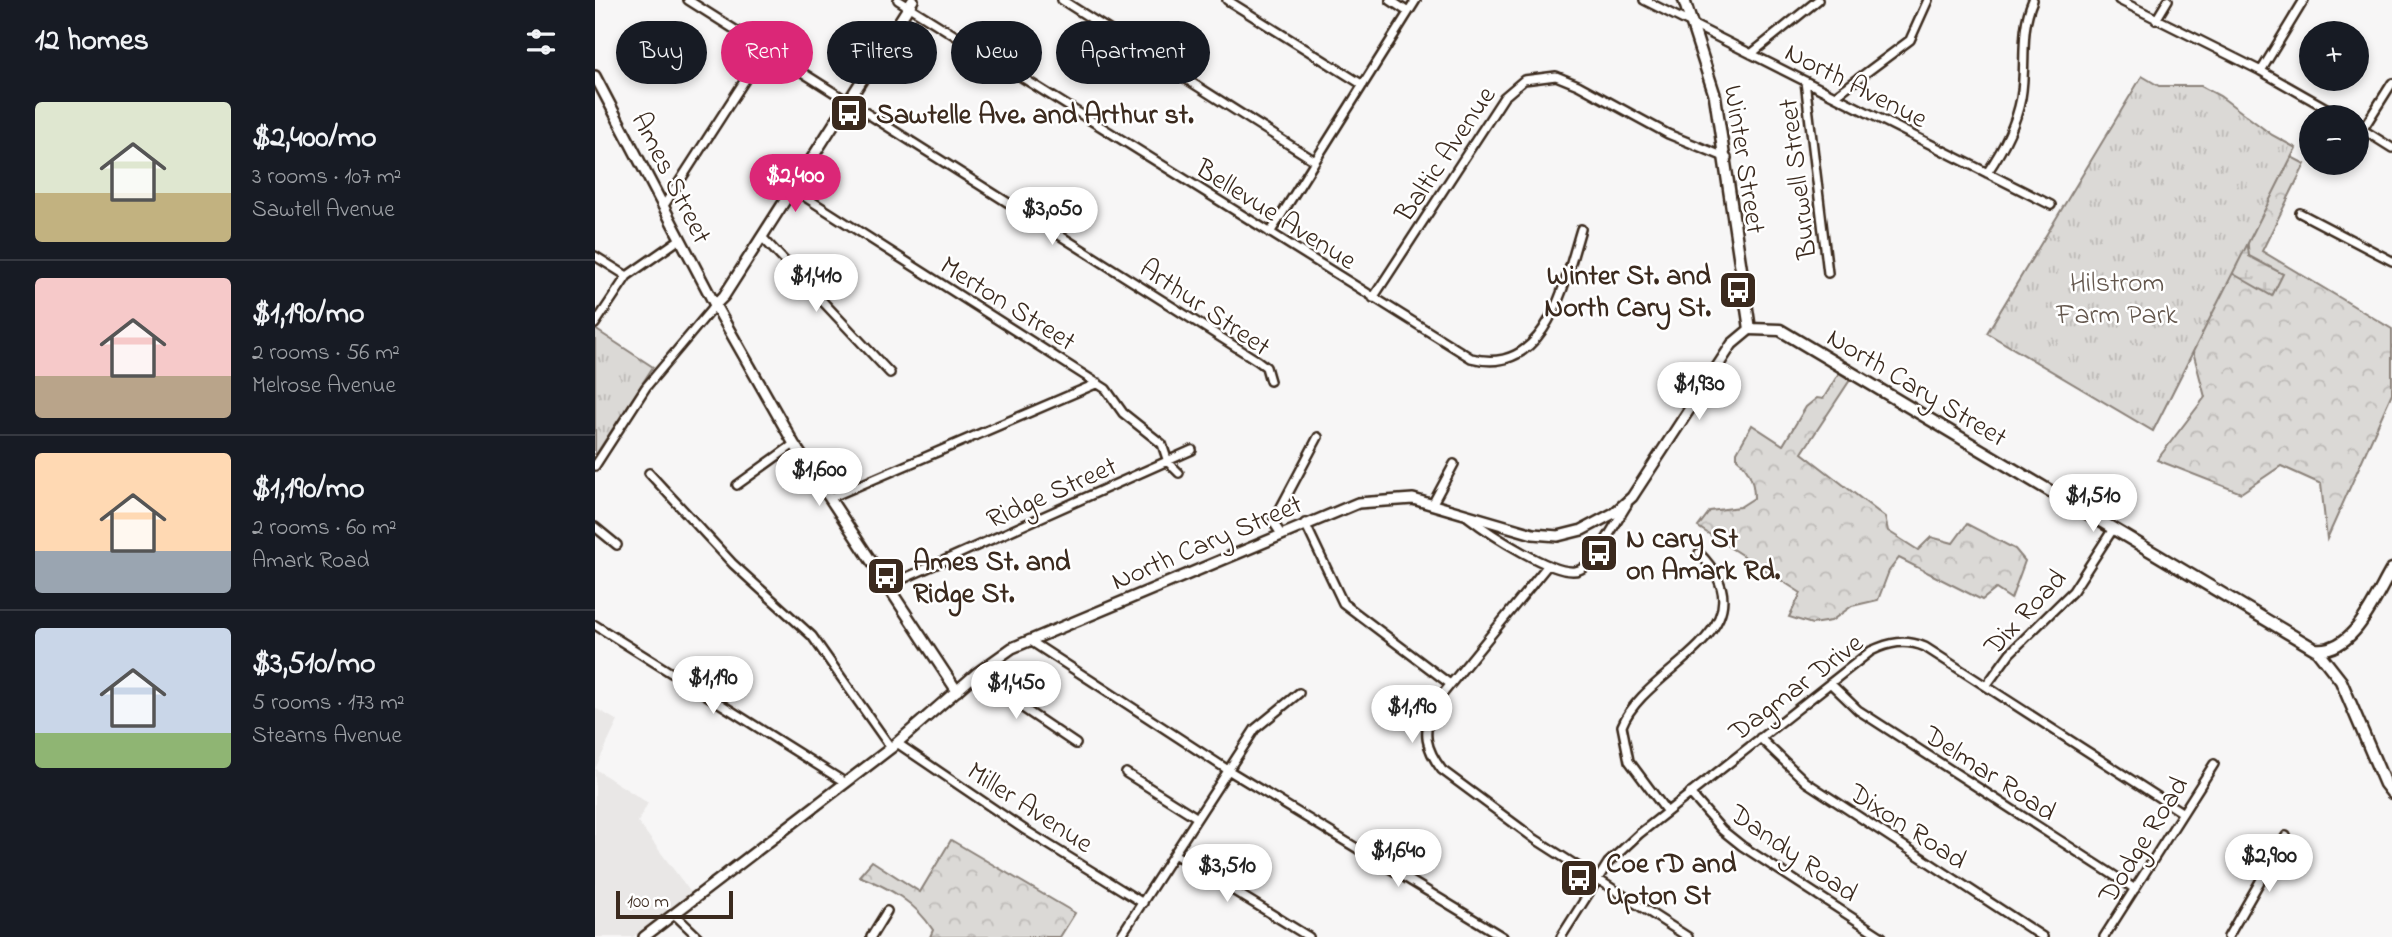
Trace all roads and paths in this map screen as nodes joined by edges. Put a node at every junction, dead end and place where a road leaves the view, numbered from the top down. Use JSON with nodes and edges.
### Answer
{"nodes":[{"id":1,"x":688,"y":0,"type":"edge"},
{"id":2,"x":898,"y":0,"type":"edge"},
{"id":3,"x":1062,"y":0,"type":"edge"},
{"id":4,"x":1227,"y":0,"type":"edge"},
{"id":5,"x":1390,"y":0,"type":"edge"},
{"id":6,"x":1416,"y":0,"type":"edge"},
{"id":7,"x":1644,"y":0,"type":"edge"},
{"id":8,"x":1685,"y":0,"type":"edge"},
{"id":9,"x":1818,"y":0,"type":"edge"},
{"id":10,"x":1928,"y":0,"type":"edge"},
{"id":11,"x":2033,"y":0,"type":"edge"},
{"id":12,"x":2119,"y":0,"type":"edge"},
{"id":13,"x":2168,"y":0,"type":"edge"},
{"id":14,"x":2304,"y":0,"type":"edge"},
{"id":15,"x":911,"y":3,"type":"edge"},
{"id":16,"x":1408,"y":12,"type":"junction"},
{"id":17,"x":2156,"y":20,"type":"junction"},
{"id":18,"x":721,"y":21,"type":"edge"},
{"id":19,"x":1693,"y":24,"type":"junction"},
{"id":20,"x":1751,"y":54,"type":"junction"},
{"id":21,"x":2261,"y":71,"type":"junction"},
{"id":22,"x":595,"y":76,"type":"edge"},
{"id":23,"x":813,"y":79,"type":"edge"},
{"id":24,"x":1805,"y":81,"type":"junction"},
{"id":25,"x":2392,"y":83,"type":"edge"},
{"id":26,"x":742,"y":84,"type":"edge"},
{"id":27,"x":1363,"y":85,"type":"junction"},
{"id":28,"x":1835,"y":96,"type":"junction"},
{"id":29,"x":849,"y":102,"type":"junction"},
{"id":30,"x":2320,"y":105,"type":"edge"},
{"id":31,"x":2369,"y":115,"type":"edge"},
{"id":32,"x":2369,"y":134,"type":"edge"},
{"id":33,"x":2392,"y":148,"type":"edge"},
{"id":34,"x":1727,"y":158,"type":"junction"},
{"id":35,"x":1315,"y":161,"type":"junction"},
{"id":36,"x":1987,"y":173,"type":"junction"},
{"id":37,"x":791,"y":193,"type":"junction"},
{"id":38,"x":2051,"y":205,"type":"dead end"},
{"id":39,"x":663,"y":207,"type":"junction"},
{"id":40,"x":2300,"y":213,"type":"dead end"},
{"id":41,"x":1581,"y":229,"type":"dead end"},
{"id":42,"x":1270,"y":233,"type":"junction"},
{"id":43,"x":762,"y":237,"type":"junction"},
{"id":44,"x":680,"y":239,"type":"junction"},
{"id":45,"x":595,"y":256,"type":"edge"},
{"id":46,"x":2392,"y":261,"type":"edge"},
{"id":47,"x":1828,"y":272,"type":"dead end"},
{"id":48,"x":627,"y":276,"type":"junction"},
{"id":49,"x":1373,"y":298,"type":"junction"},
{"id":50,"x":715,"y":305,"type":"junction"},
{"id":51,"x":595,"y":324,"type":"edge"},
{"id":52,"x":1750,"y":329,"type":"junction"},
{"id":53,"x":890,"y":373,"type":"dead end"},
{"id":54,"x":1270,"y":381,"type":"dead end"},
{"id":55,"x":1098,"y":383,"type":"junction"},
{"id":56,"x":1318,"y":437,"type":"dead end"},
{"id":57,"x":794,"y":444,"type":"junction"},
{"id":58,"x":1192,"y":450,"type":"dead end"},
{"id":59,"x":1168,"y":462,"type":"junction"},
{"id":60,"x":1454,"y":464,"type":"dead end"},
{"id":61,"x":595,"y":466,"type":"edge"},
{"id":62,"x":649,"y":472,"type":"dead end"},
{"id":63,"x":1179,"y":473,"type":"dead end"},
{"id":64,"x":737,"y":485,"type":"dead end"},
{"id":65,"x":1632,"y":497,"type":"junction"},
{"id":66,"x":830,"y":498,"type":"junction"},
{"id":67,"x":1433,"y":503,"type":"junction"},
{"id":68,"x":1467,"y":516,"type":"junction"},
{"id":69,"x":1305,"y":523,"type":"junction"},
{"id":70,"x":595,"y":527,"type":"edge"},
{"id":71,"x":2113,"y":528,"type":"junction"},
{"id":72,"x":1281,"y":534,"type":"junction"},
{"id":73,"x":617,"y":545,"type":"dead end"},
{"id":74,"x":1699,"y":553,"type":"dead end"},
{"id":75,"x":1548,"y":565,"type":"junction"},
{"id":76,"x":2392,"y":569,"type":"edge"},
{"id":77,"x":887,"y":586,"type":"junction"},
{"id":78,"x":595,"y":625,"type":"edge"},
{"id":79,"x":1029,"y":640,"type":"junction"},
{"id":80,"x":2315,"y":649,"type":"junction"},
{"id":81,"x":977,"y":673,"type":"junction"},
{"id":82,"x":1450,"y":684,"type":"junction"},
{"id":83,"x":1830,"y":684,"type":"junction"},
{"id":84,"x":1986,"y":686,"type":"junction"},
{"id":85,"x":957,"y":691,"type":"junction"},
{"id":86,"x":1299,"y":693,"type":"dead end"},
{"id":87,"x":1760,"y":738,"type":"junction"},
{"id":88,"x":1076,"y":744,"type":"dead end"},
{"id":89,"x":894,"y":746,"type":"junction"},
{"id":90,"x":2214,"y":764,"type":"dead end"},
{"id":91,"x":1228,"y":770,"type":"junction"},
{"id":92,"x":1126,"y":773,"type":"dead end"},
{"id":93,"x":846,"y":783,"type":"junction"},
{"id":94,"x":1690,"y":793,"type":"junction"},
{"id":95,"x":2392,"y":793,"type":"edge"},
{"id":96,"x":1667,"y":812,"type":"junction"},
{"id":97,"x":2183,"y":813,"type":"junction"},
{"id":98,"x":1196,"y":817,"type":"junction"},
{"id":99,"x":2286,"y":836,"type":"dead end"},
{"id":100,"x":1174,"y":854,"type":"junction"},
{"id":101,"x":1596,"y":880,"type":"junction"},
{"id":102,"x":2135,"y":889,"type":"junction"},
{"id":103,"x":1143,"y":903,"type":"junction"},
{"id":104,"x":887,"y":911,"type":"dead end"},
{"id":105,"x":675,"y":915,"type":"junction"},
{"id":106,"x":2033,"y":934,"type":"edge"},
{"id":107,"x":645,"y":937,"type":"edge"},
{"id":108,"x":698,"y":937,"type":"edge"},
{"id":109,"x":871,"y":937,"type":"edge"},
{"id":110,"x":1120,"y":937,"type":"edge"},
{"id":111,"x":1309,"y":937,"type":"edge"},
{"id":112,"x":1503,"y":937,"type":"edge"},
{"id":113,"x":1561,"y":937,"type":"edge"},
{"id":114,"x":1688,"y":937,"type":"edge"},
{"id":115,"x":1882,"y":937,"type":"edge"},
{"id":116,"x":2043,"y":937,"type":"edge"},
{"id":117,"x":2104,"y":937,"type":"edge"},
{"id":118,"x":2228,"y":937,"type":"edge"}],
"edges":[{"from":1,"to":18,"type":"street","name":"Arthur Street"},
{"from":2,"to":15,"type":"street","name":"Bellevue Avenue"},
{"from":3,"to":35,"type":"street"},
{"from":4,"to":27,"type":"street"},
{"from":5,"to":16,"type":"street"},
{"from":6,"to":16,"type":"street"},
{"from":7,"to":19,"type":"street","name":"North Avenue"},
{"from":8,"to":19,"type":"main road","name":"Winter Street"},
{"from":9,"to":20,"type":"street"},
{"from":10,"to":28,"type":"street"},
{"from":11,"to":36,"type":"street"},
{"from":12,"to":17,"type":"street"},
{"from":13,"to":17,"type":"street"},
{"from":14,"to":21,"type":"street"},
{"from":15,"to":29,"type":"street"},
{"from":15,"to":42,"type":"street","name":"Bellevue Avenue"},
{"from":16,"to":27,"type":"street"},
{"from":17,"to":21,"type":"street"},
{"from":19,"to":20,"type":"street","name":"North Avenue"},
{"from":19,"to":34,"type":"main road","name":"Winter Street"},
{"from":20,"to":24,"type":"street","name":"North Avenue"},
{"from":21,"to":30,"type":"street"},
{"from":22,"to":39,"type":"street","name":"Ames Street"},
{"from":23,"to":29,"type":"street","name":"Arthur Street"},
{"from":24,"to":28,"type":"street","name":"North Avenue"},
{"from":24,"to":47,"type":"street","name":"Burwell Street"},
{"from":25,"to":31,"type":"street"},
{"from":26,"to":39,"type":"street"},
{"from":27,"to":35,"type":"street"},
{"from":28,"to":36,"type":"street","name":"North Avenue"},
{"from":29,"to":37,"type":"street"},
{"from":29,"to":54,"type":"street","name":"Arthur Street"},
{"from":32,"to":33,"type":"street"},
{"from":34,"to":49,"type":"street","name":"Baltic Avenue"},
{"from":34,"to":52,"type":"main road","name":"Winter Street"},
{"from":35,"to":42,"type":"street"},
{"from":36,"to":38,"type":"street","name":"North Avenue"},
{"from":37,"to":43,"type":"street"},
{"from":37,"to":55,"type":"street","name":"Merton Street"},
{"from":39,"to":44,"type":"street","name":"Ames Street"},
{"from":40,"to":46,"type":"street"},
{"from":41,"to":49,"type":"street","name":"Bellevue Avenue"},
{"from":42,"to":49,"type":"street","name":"Bellevue Avenue"},
{"from":43,"to":50,"type":"street"},
{"from":43,"to":53,"type":"street"},
{"from":44,"to":48,"type":"street"},
{"from":44,"to":50,"type":"street","name":"Ames Street"},
{"from":45,"to":48,"type":"street"},
{"from":48,"to":51,"type":"street"},
{"from":50,"to":57,"type":"street","name":"Ames Street"},
{"from":50,"to":61,"type":"street"},
{"from":52,"to":65,"type":"street","name":"North Cary Street"},
{"from":52,"to":71,"type":"main road","name":"North Cary Street"},
{"from":55,"to":59,"type":"street","name":"Merton Street"},
{"from":55,"to":66,"type":"street"},
{"from":56,"to":72,"type":"street"},
{"from":57,"to":64,"type":"street"},
{"from":57,"to":66,"type":"street","name":"Ames Street"},
{"from":58,"to":59,"type":"street","name":"Ridge Street"},
{"from":59,"to":63,"type":"street","name":"Merton Street"},
{"from":59,"to":77,"type":"street","name":"Ridge Street"},
{"from":60,"to":67,"type":"street"},
{"from":62,"to":89,"type":"street"},
{"from":65,"to":68,"type":"street","name":"North Cary Street"},
{"from":65,"to":75,"type":"street","name":"North Cary Street"},
{"from":66,"to":77,"type":"street","name":"Ames Street"},
{"from":67,"to":68,"type":"street","name":"North Cary Street"},
{"from":67,"to":69,"type":"street","name":"North Cary Street"},
{"from":68,"to":75,"type":"street","name":"North Cary Street"},
{"from":69,"to":72,"type":"street","name":"North Cary Street"},
{"from":69,"to":82,"type":"street"},
{"from":70,"to":73,"type":"street"},
{"from":71,"to":80,"type":"main road","name":"North Cary Street"},
{"from":71,"to":84,"type":"street","name":"Dix Road"},
{"from":72,"to":79,"type":"street","name":"North Cary Street"},
{"from":74,"to":96,"type":"street"},
{"from":75,"to":82,"type":"street"},
{"from":76,"to":80,"type":"main road"},
{"from":77,"to":85,"type":"street","name":"Ames Street"},
{"from":78,"to":93,"type":"street"},
{"from":79,"to":81,"type":"street","name":"North Cary Street"},
{"from":79,"to":91,"type":"street"},
{"from":80,"to":95,"type":"main road","name":"North Cary Street"},
{"from":81,"to":85,"type":"street","name":"North Cary Street"},
{"from":81,"to":88,"type":"street"},
{"from":82,"to":101,"type":"street"},
{"from":83,"to":84,"type":"street","name":"Dagmar Drive"},
{"from":83,"to":87,"type":"street","name":"Dagmar Drive"},
{"from":83,"to":102,"type":"street","name":"Delmar Road"},
{"from":84,"to":97,"type":"street","name":"Dagmar Drive"},
{"from":85,"to":89,"type":"street","name":"North Cary Street"},
{"from":86,"to":91,"type":"street"},
{"from":87,"to":94,"type":"street","name":"Dagmar Drive"},
{"from":87,"to":106,"type":"street","name":"Dixon Road"},
{"from":89,"to":93,"type":"street","name":"North Cary Street"},
{"from":89,"to":103,"type":"street","name":"Miller Avenue"},
{"from":90,"to":97,"type":"street","name":"Dodge Road"},
{"from":91,"to":98,"type":"street"},
{"from":91,"to":112,"type":"street"},
{"from":92,"to":98,"type":"street"},
{"from":93,"to":105,"type":"street","name":"North Cary Street"},
{"from":94,"to":96,"type":"street","name":"Dagmar Drive"},
{"from":94,"to":115,"type":"street","name":"Dandy Road"},
{"from":96,"to":101,"type":"street","name":"Dagmar Drive"},
{"from":97,"to":102,"type":"street","name":"Dodge Road"},
{"from":98,"to":100,"type":"street"},
{"from":99,"to":118,"type":"street"},
{"from":100,"to":103,"type":"street"},
{"from":100,"to":111,"type":"street"},
{"from":101,"to":113,"type":"street","name":"Dagmar Drive"},
{"from":101,"to":114,"type":"street"},
{"from":102,"to":117,"type":"street","name":"Dodge Road"},
{"from":103,"to":110,"type":"street"},
{"from":104,"to":109,"type":"street"},
{"from":105,"to":107,"type":"street","name":"North Cary Street"},
{"from":105,"to":108,"type":"street"},
{"from":106,"to":116,"type":"street","name":"Dixon Road"}]}
